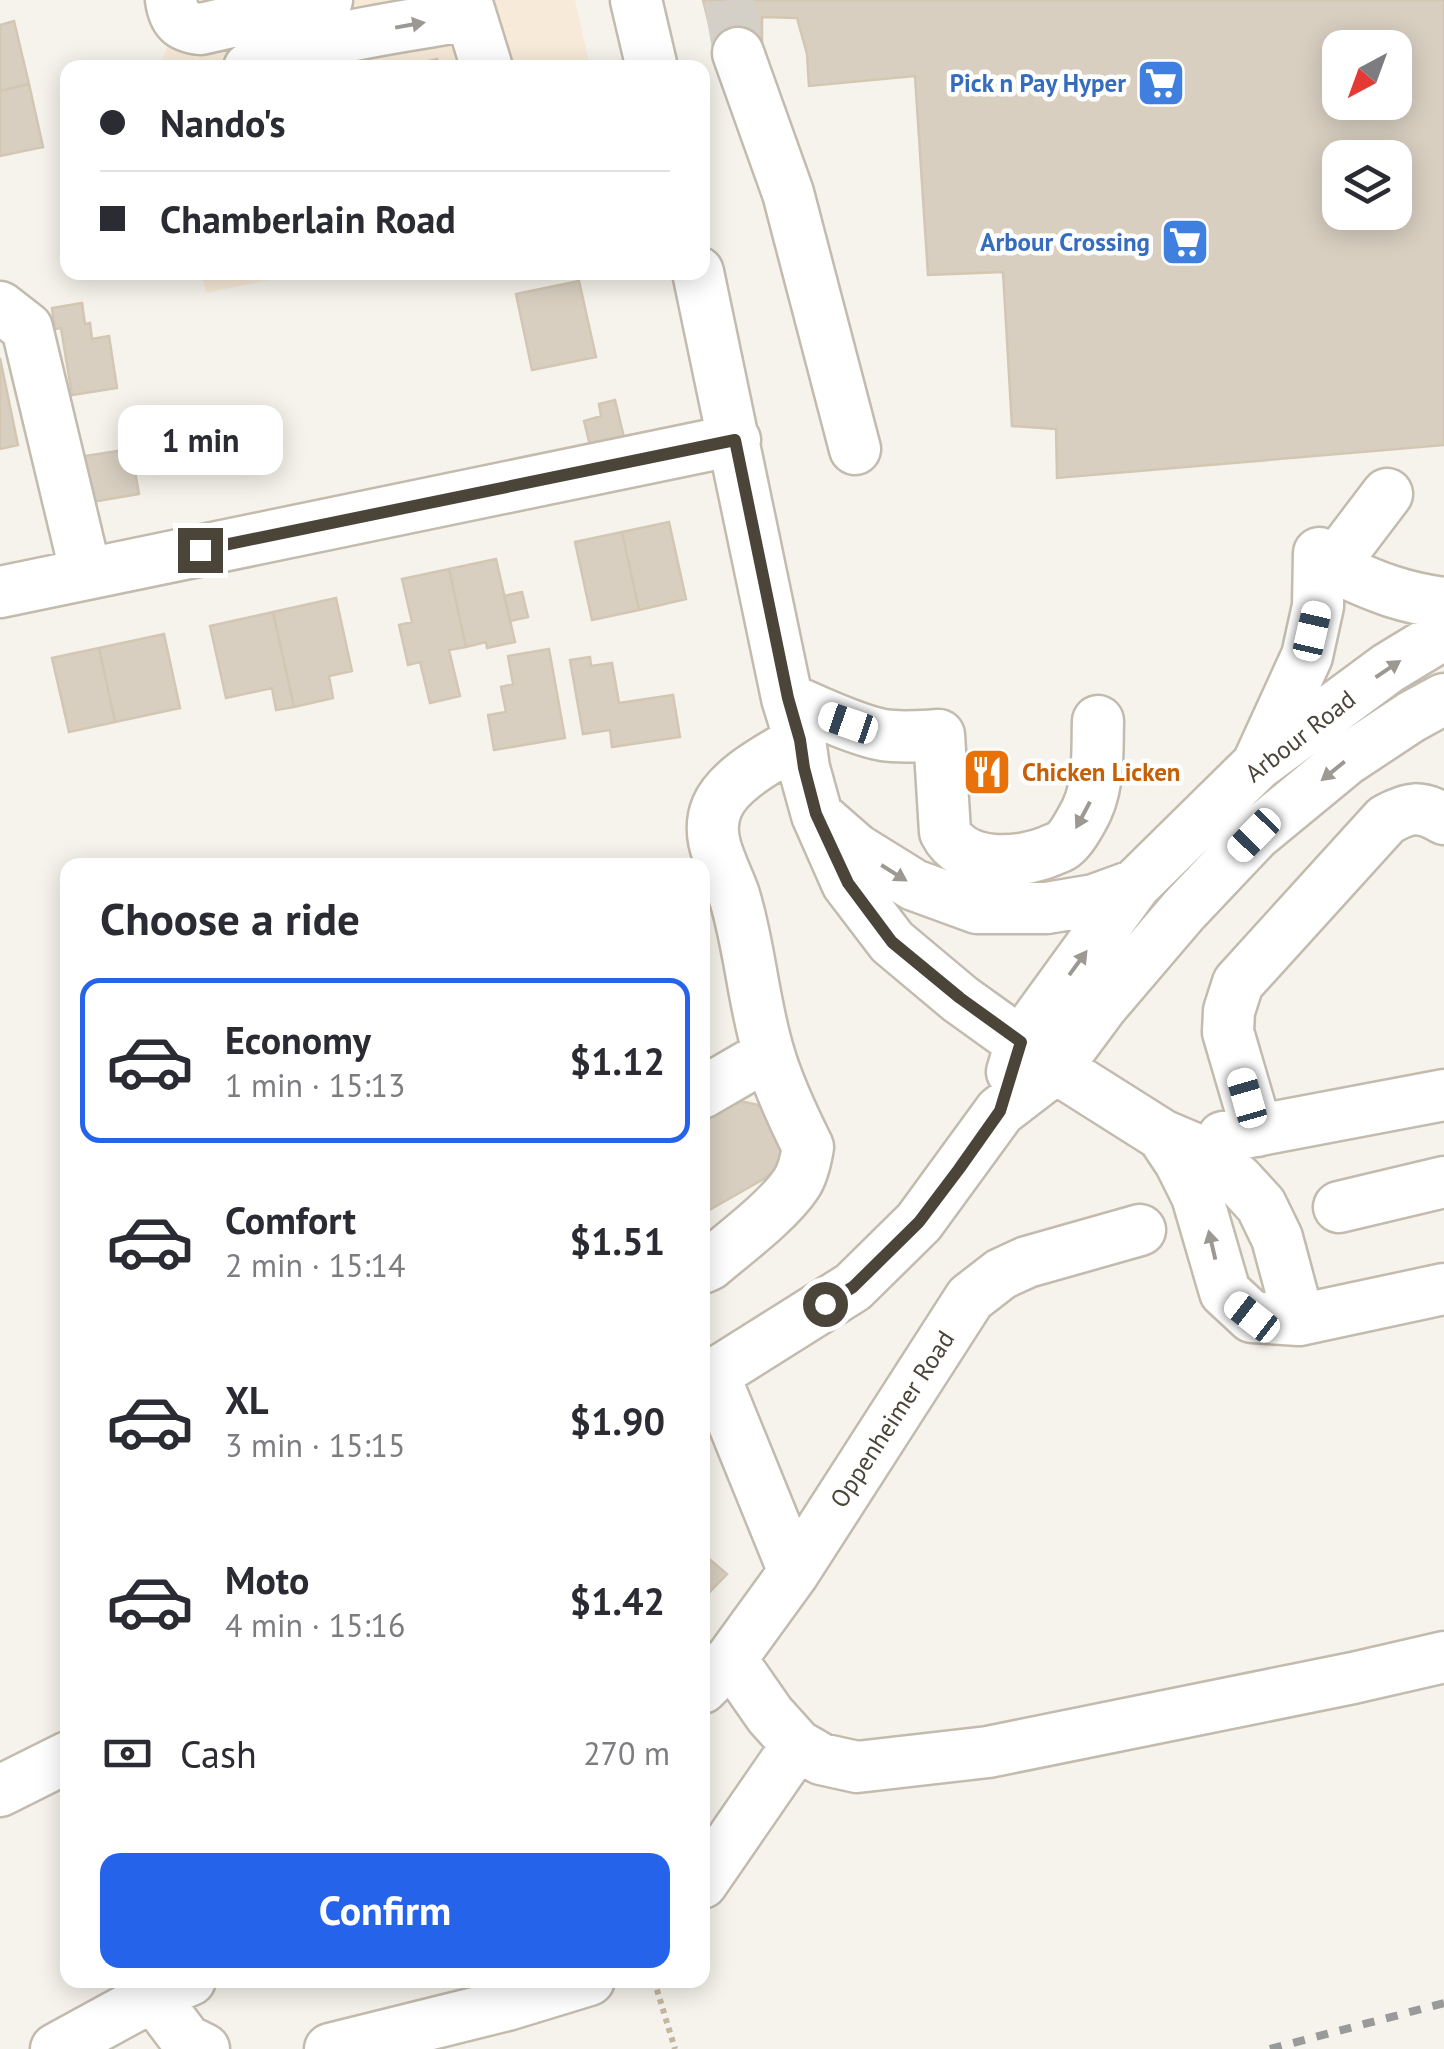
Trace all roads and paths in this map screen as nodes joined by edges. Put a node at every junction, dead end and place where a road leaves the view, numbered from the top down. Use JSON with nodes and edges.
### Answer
{"nodes":[{"id":1,"x":171,"y":0,"type":"edge"},
{"id":2,"x":636,"y":0,"type":"edge"},
{"id":3,"x":468,"y":7,"type":"edge"},
{"id":4,"x":332,"y":13,"type":"edge"},
{"id":5,"x":738,"y":53,"type":"tunnel mouth"},
{"id":6,"x":264,"y":60,"type":"edge"},
{"id":7,"x":484,"y":60,"type":"edge"},
{"id":8,"x":650,"y":60,"type":"edge"},
{"id":9,"x":700,"y":280,"type":"edge"},
{"id":10,"x":0,"y":307,"type":"edge"},
{"id":11,"x":735,"y":440,"type":"junction"},
{"id":12,"x":856,"y":449,"type":"dead end"},
{"id":13,"x":1388,"y":494,"type":"dead end"},
{"id":14,"x":1331,"y":563,"type":"junction"},
{"id":15,"x":86,"y":574,"type":"junction"},
{"id":16,"x":0,"y":592,"type":"edge"},
{"id":17,"x":1444,"y":603,"type":"edge"},
{"id":18,"x":1444,"y":634,"type":"edge"},
{"id":19,"x":1444,"y":699,"type":"edge"},
{"id":20,"x":794,"y":719,"type":"junction"},
{"id":21,"x":1098,"y":721,"type":"dead end"},
{"id":22,"x":1257,"y":766,"type":"junction"},
{"id":23,"x":816,"y":814,"type":"junction"},
{"id":24,"x":1444,"y":819,"type":"edge"},
{"id":25,"x":1135,"y":886,"type":"junction"},
{"id":26,"x":769,"y":1054,"type":"junction"},
{"id":27,"x":1039,"y":1055,"type":"junction"},
{"id":28,"x":710,"y":1089,"type":"edge"},
{"id":29,"x":1444,"y":1095,"type":"edge"},
{"id":30,"x":1257,"y":1131,"type":"junction"},
{"id":31,"x":1172,"y":1140,"type":"junction"},
{"id":32,"x":1444,"y":1182,"type":"edge"},
{"id":33,"x":1340,"y":1207,"type":"dead end"},
{"id":34,"x":1140,"y":1230,"type":"dead end"},
{"id":35,"x":710,"y":1265,"type":"edge"},
{"id":36,"x":1444,"y":1288,"type":"edge"},
{"id":37,"x":1299,"y":1320,"type":"junction"},
{"id":38,"x":710,"y":1378,"type":"edge"},
{"id":39,"x":710,"y":1383,"type":"edge"},
{"id":40,"x":794,"y":1572,"type":"junction"},
{"id":41,"x":1444,"y":1657,"type":"edge"},
{"id":42,"x":717,"y":1674,"type":"edge"},
{"id":43,"x":797,"y":1746,"type":"junction"},
{"id":44,"x":60,"y":1760,"type":"edge"},
{"id":45,"x":0,"y":1792,"type":"edge"},
{"id":46,"x":710,"y":1871,"type":"edge"},
{"id":47,"x":171,"y":1988,"type":"edge"},
{"id":48,"x":563,"y":1988,"type":"edge"},
{"id":49,"x":656,"y":1988,"type":"edge"},
{"id":50,"x":56,"y":2049,"type":"edge"},
{"id":51,"x":204,"y":2049,"type":"edge"},
{"id":52,"x":330,"y":2049,"type":"edge"},
{"id":53,"x":675,"y":2049,"type":"edge"}],
"edges":[{"from":1,"to":4,"type":"street"},
{"from":2,"to":8,"type":"street"},
{"from":4,"to":3,"type":"street","one_way":true},
{"from":3,"to":7,"type":"street"},
{"from":4,"to":6,"type":"street"},
{"from":5,"to":12,"type":"street"},
{"from":9,"to":11,"type":"street"},
{"from":10,"to":15,"type":"street"},
{"from":11,"to":15,"type":"street"},
{"from":11,"to":20,"type":"street"},
{"from":13,"to":14,"type":"street"},
{"from":14,"to":17,"type":"street"},
{"from":14,"to":22,"type":"street"},
{"from":15,"to":16,"type":"street"},
{"from":22,"to":18,"type":"street","name":"Arbour Road","one_way":true},
{"from":19,"to":27,"type":"street","name":"Arbour Road","one_way":true},
{"from":21,"to":20,"type":"street","one_way":true},
{"from":20,"to":23,"type":"street"},
{"from":20,"to":26,"type":"street"},
{"from":22,"to":25,"type":"street","name":"Arbour Road"},
{"from":23,"to":25,"type":"street","one_way":true},
{"from":23,"to":27,"type":"street"},
{"from":24,"to":30,"type":"street"},
{"from":27,"to":25,"type":"street","name":"Arbour Road","one_way":true},
{"from":26,"to":28,"type":"street"},
{"from":26,"to":35,"type":"street"},
{"from":27,"to":31,"type":"street"},
{"from":27,"to":38,"type":"street"},
{"from":29,"to":30,"type":"street"},
{"from":30,"to":31,"type":"street"},
{"from":31,"to":37,"type":"street"},
{"from":37,"to":31,"type":"street","one_way":true},
{"from":32,"to":33,"type":"street"},
{"from":34,"to":40,"type":"street","name":"Oppenheimer Road"},
{"from":36,"to":37,"type":"street"},
{"from":39,"to":40,"type":"street"},
{"from":40,"to":42,"type":"street","name":"Oppenheimer Road"},
{"from":41,"to":43,"type":"street"},
{"from":42,"to":43,"type":"street"},
{"from":43,"to":46,"type":"street"},
{"from":44,"to":45,"type":"street"},
{"from":47,"to":50,"type":"street"},
{"from":47,"to":51,"type":"street"},
{"from":48,"to":52,"type":"street"},
{"from":49,"to":53,"type":"path"}]}
